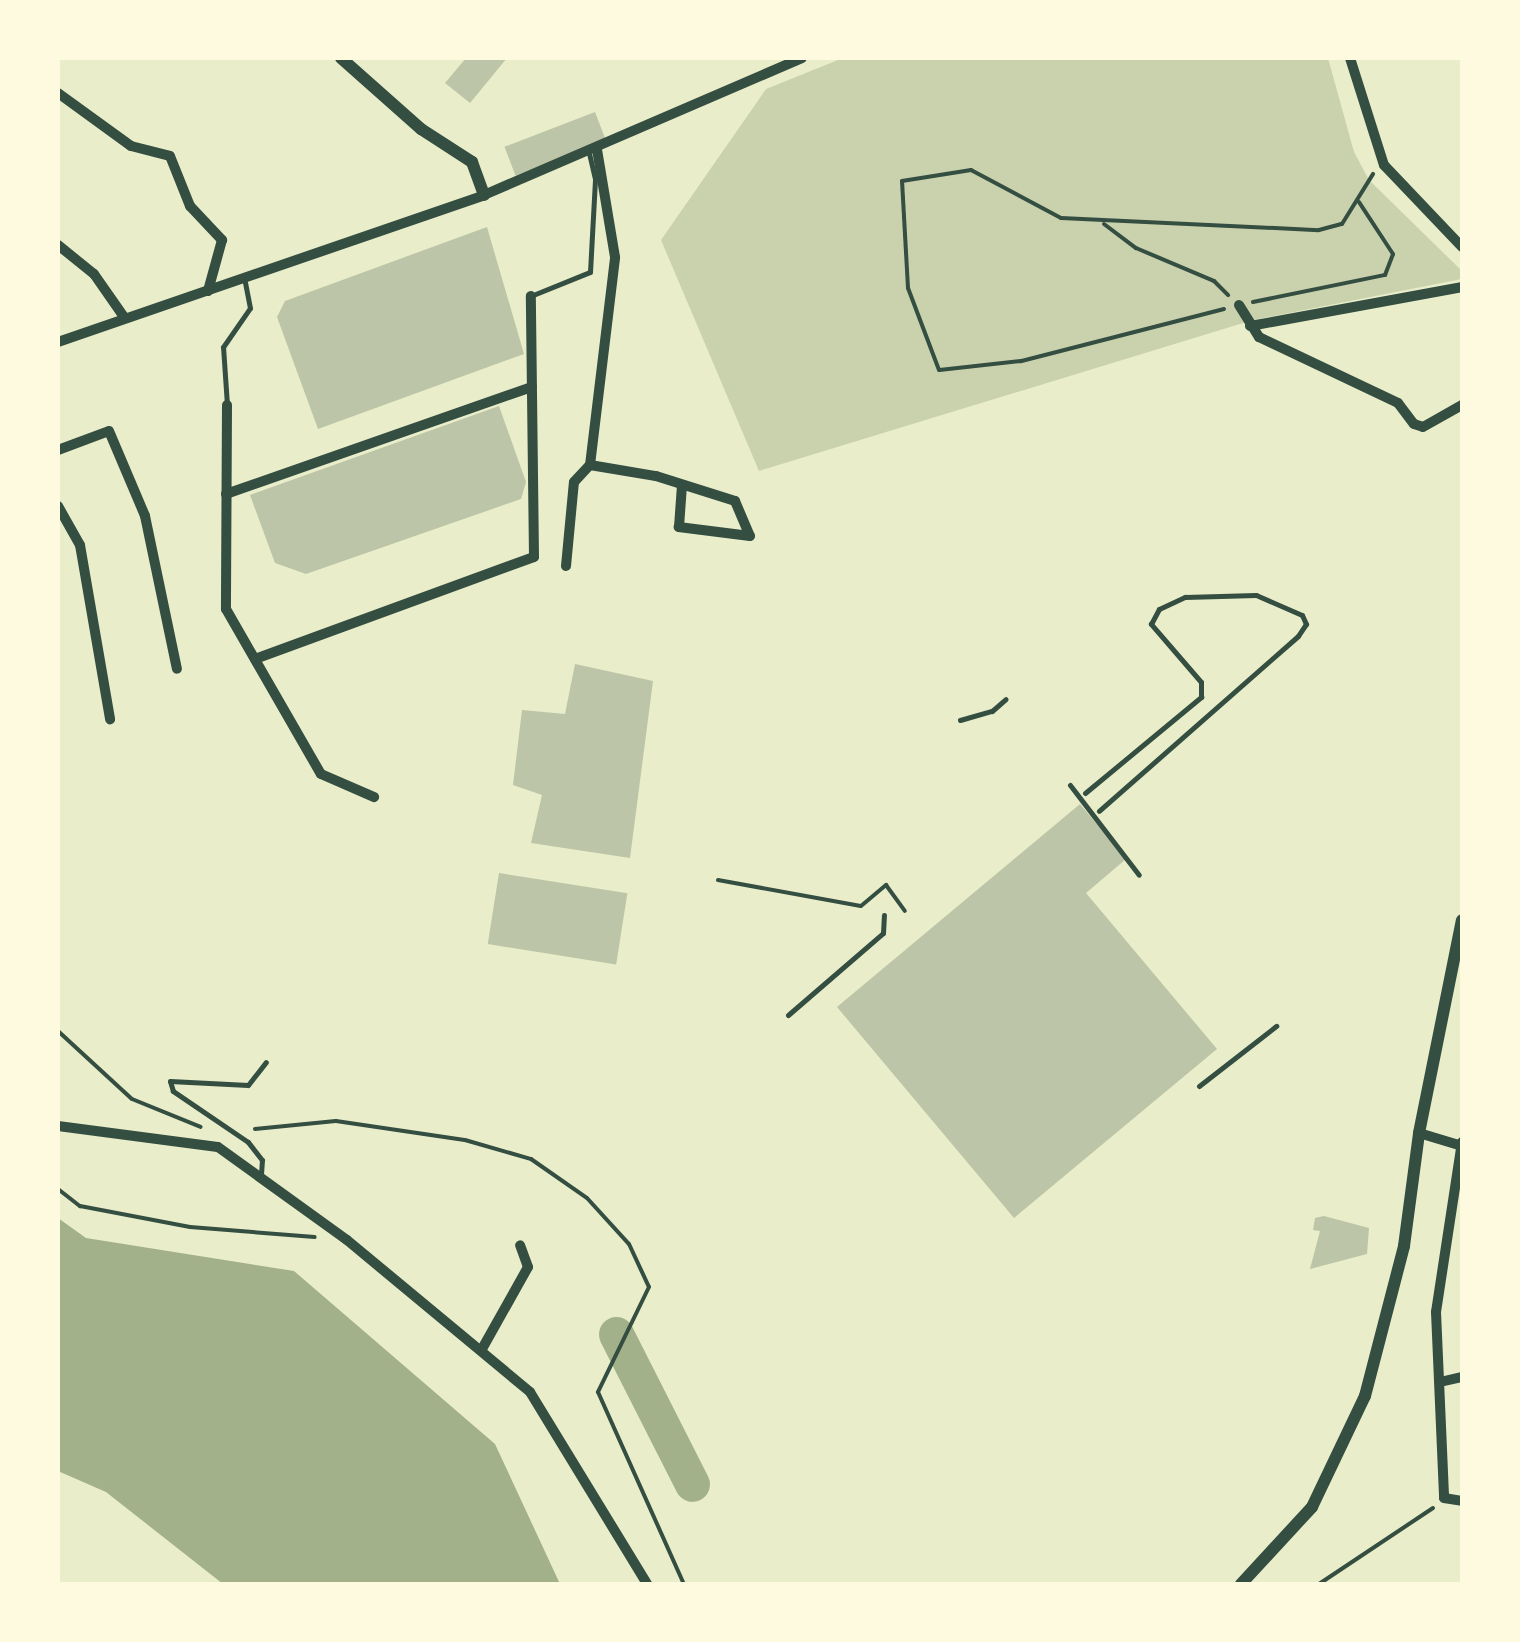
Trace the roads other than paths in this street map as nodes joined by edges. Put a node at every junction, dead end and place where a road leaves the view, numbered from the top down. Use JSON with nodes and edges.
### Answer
{"nodes":[{"id":1,"x":341,"y":58,"type":"edge"},
{"id":2,"x":802,"y":58,"type":"edge"},
{"id":3,"x":1350,"y":58,"type":"edge"},
{"id":4,"x":780,"y":62,"type":"edge"},
{"id":5,"x":58,"y":93,"type":"edge"},
{"id":6,"x":593,"y":151,"type":"junction"},
{"id":7,"x":484,"y":194,"type":"junction"},
{"id":8,"x":58,"y":245,"type":"edge"},
{"id":9,"x":1462,"y":247,"type":"edge"},
{"id":10,"x":245,"y":282,"type":"junction"},
{"id":11,"x":1462,"y":287,"type":"edge"},
{"id":12,"x":208,"y":291,"type":"junction"},
{"id":13,"x":531,"y":296,"type":"joint"},
{"id":14,"x":1238,"y":305,"type":"road end"},
{"id":15,"x":124,"y":317,"type":"junction"},
{"id":16,"x":1250,"y":326,"type":"junction"},
{"id":17,"x":58,"y":342,"type":"edge"},
{"id":18,"x":532,"y":387,"type":"junction"},
{"id":19,"x":227,"y":405,"type":"joint"},
{"id":20,"x":1462,"y":405,"type":"edge"},
{"id":21,"x":58,"y":450,"type":"edge"},
{"id":22,"x":590,"y":465,"type":"junction"},
{"id":23,"x":682,"y":484,"type":"junction"},
{"id":24,"x":226,"y":494,"type":"junction"},
{"id":25,"x":58,"y":506,"type":"edge"},
{"id":26,"x":566,"y":566,"type":"dead end"},
{"id":27,"x":254,"y":659,"type":"junction"},
{"id":28,"x":177,"y":669,"type":"dead end"},
{"id":29,"x":1006,"y":699,"type":"dead end"},
{"id":30,"x":110,"y":720,"type":"dead end"},
{"id":31,"x":960,"y":720,"type":"dead end"},
{"id":32,"x":1070,"y":785,"type":"dead end"},
{"id":33,"x":1085,"y":793,"type":"dead end"},
{"id":34,"x":374,"y":797,"type":"dead end"},
{"id":35,"x":1099,"y":811,"type":"dead end"},
{"id":36,"x":1139,"y":875,"type":"dead end"},
{"id":37,"x":884,"y":915,"type":"dead end"},
{"id":38,"x":1462,"y":920,"type":"edge"},
{"id":39,"x":788,"y":1015,"type":"dead end"},
{"id":40,"x":1276,"y":1026,"type":"dead end"},
{"id":41,"x":266,"y":1062,"type":"dead end"},
{"id":42,"x":1198,"y":1086,"type":"dead end"},
{"id":43,"x":58,"y":1126,"type":"edge"},
{"id":44,"x":1419,"y":1133,"type":"junction"},
{"id":45,"x":1462,"y":1144,"type":"edge"},
{"id":46,"x":261,"y":1174,"type":"junction"},
{"id":47,"x":520,"y":1245,"type":"dead end"},
{"id":48,"x":482,"y":1348,"type":"junction"},
{"id":49,"x":1462,"y":1378,"type":"edge"},
{"id":50,"x":1440,"y":1382,"type":"junction"},
{"id":51,"x":1462,"y":1501,"type":"edge"},
{"id":52,"x":647,"y":1584,"type":"edge"},
{"id":53,"x":1241,"y":1584,"type":"edge"}],
"edges":[{"from":1,"to":7,"type":"street"},
{"from":2,"to":4,"type":"street"},
{"from":3,"to":9,"type":"street"},
{"from":4,"to":6,"type":"street"},
{"from":5,"to":12,"type":"street"},
{"from":6,"to":7,"type":"street"},
{"from":6,"to":13,"type":"lane"},
{"from":6,"to":22,"type":"street"},
{"from":7,"to":10,"type":"street"},
{"from":8,"to":15,"type":"street"},
{"from":10,"to":12,"type":"street"},
{"from":10,"to":19,"type":"lane"},
{"from":11,"to":16,"type":"street"},
{"from":12,"to":15,"type":"street"},
{"from":13,"to":18,"type":"street"},
{"from":14,"to":16,"type":"street"},
{"from":15,"to":17,"type":"street"},
{"from":16,"to":20,"type":"street"},
{"from":18,"to":24,"type":"street"},
{"from":18,"to":27,"type":"street"},
{"from":19,"to":24,"type":"street"},
{"from":21,"to":28,"type":"street"},
{"from":22,"to":23,"type":"street"},
{"from":22,"to":26,"type":"street"},
{"from":23,"to":23,"type":"street"},
{"from":24,"to":27,"type":"street"},
{"from":25,"to":30,"type":"street"},
{"from":27,"to":34,"type":"street"},
{"from":29,"to":31,"type":"lane"},
{"from":32,"to":36,"type":"lane"},
{"from":33,"to":35,"type":"lane"},
{"from":37,"to":39,"type":"lane"},
{"from":38,"to":44,"type":"street"},
{"from":40,"to":42,"type":"lane"},
{"from":41,"to":46,"type":"lane"},
{"from":43,"to":46,"type":"street"},
{"from":44,"to":45,"type":"street"},
{"from":44,"to":53,"type":"street"},
{"from":45,"to":50,"type":"street"},
{"from":46,"to":48,"type":"street"},
{"from":47,"to":48,"type":"street"},
{"from":48,"to":52,"type":"street"},
{"from":49,"to":50,"type":"street"},
{"from":50,"to":51,"type":"street"}]}
